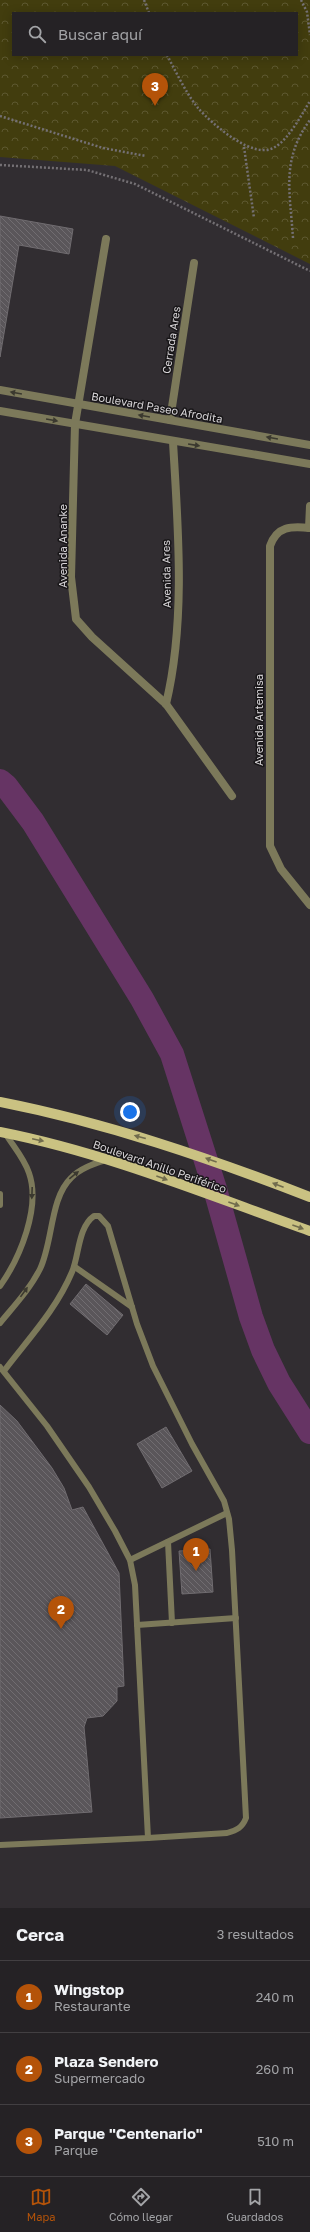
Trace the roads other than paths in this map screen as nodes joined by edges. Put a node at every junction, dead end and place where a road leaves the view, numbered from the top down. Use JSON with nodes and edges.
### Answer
{"nodes":[{"id":1,"x":106,"y":239,"type":"dead end"},
{"id":2,"x":194,"y":262,"type":"dead end"},
{"id":3,"x":0,"y":390,"type":"edge"},
{"id":4,"x":77,"y":404,"type":"junction"},
{"id":5,"x":0,"y":411,"type":"edge"},
{"id":6,"x":170,"y":420,"type":"junction"},
{"id":7,"x":75,"y":424,"type":"junction"},
{"id":8,"x":173,"y":442,"type":"junction"},
{"id":9,"x":310,"y":445,"type":"edge"},
{"id":10,"x":310,"y":464,"type":"edge"},
{"id":11,"x":310,"y":506,"type":"edge"},
{"id":12,"x":309,"y":528,"type":"edge"},
{"id":13,"x":166,"y":704,"type":"junction"},
{"id":14,"x":232,"y":796,"type":"dead end"},
{"id":15,"x":310,"y":905,"type":"edge"},
{"id":16,"x":0,"y":1102,"type":"edge"},
{"id":17,"x":3,"y":1133,"type":"edge"},
{"id":18,"x":108,"y":1159,"type":"junction"},
{"id":19,"x":0,"y":1194,"type":"edge"},
{"id":20,"x":310,"y":1197,"type":"edge"},
{"id":21,"x":0,"y":1205,"type":"edge"},
{"id":22,"x":310,"y":1231,"type":"edge"},
{"id":23,"x":75,"y":1266,"type":"junction"},
{"id":24,"x":0,"y":1286,"type":"edge"},
{"id":25,"x":132,"y":1307,"type":"junction"},
{"id":26,"x":0,"y":1323,"type":"edge"},
{"id":27,"x":2,"y":1369,"type":"edge"},
{"id":28,"x":227,"y":1513,"type":"junction"},
{"id":29,"x":168,"y":1542,"type":"junction"},
{"id":30,"x":130,"y":1560,"type":"junction"},
{"id":31,"x":236,"y":1618,"type":"junction"},
{"id":32,"x":172,"y":1623,"type":"junction"},
{"id":33,"x":137,"y":1625,"type":"junction"},
{"id":34,"x":148,"y":1838,"type":"junction"},
{"id":35,"x":0,"y":1845,"type":"edge"}],
"edges":[{"from":1,"to":4,"type":"street","name":"Avenida Ananke"},
{"from":2,"to":6,"type":"street","name":"Cerrada Ares"},
{"from":4,"to":3,"type":"street","name":"Boulevard Paseo Afrodita","one_way":true},
{"from":6,"to":4,"type":"street","name":"Boulevard Paseo Afrodita","one_way":true},
{"from":4,"to":7,"type":"street","name":"Avenida Ananke"},
{"from":5,"to":7,"type":"street","one_way":true},
{"from":9,"to":6,"type":"street","name":"Boulevard Paseo Afrodita","one_way":true},
{"from":7,"to":8,"type":"street"},
{"from":7,"to":13,"type":"street","name":"Avenida Ananke"},
{"from":8,"to":10,"type":"street","one_way":true},
{"from":8,"to":13,"type":"street","name":"Avenida Ares"},
{"from":11,"to":12,"type":"street"},
{"from":12,"to":15,"type":"street","name":"Avenida Artemisa"},
{"from":13,"to":14,"type":"street","name":"Avenida Ananke"},
{"from":20,"to":16,"type":"main road","name":"Boulevard Anillo Periférico","one_way":true},
{"from":17,"to":18,"type":"main road","name":"Boulevard Anillo Periférico","one_way":true},
{"from":17,"to":24,"type":"lane","one_way":true},
{"from":18,"to":22,"type":"main road","name":"Boulevard Anillo Periférico","one_way":true},
{"from":26,"to":18,"type":"lane","one_way":true},
{"from":19,"to":21,"type":"lane"},
{"from":23,"to":25,"type":"lane"},
{"from":23,"to":25,"type":"lane"},
{"from":23,"to":27,"type":"lane"},
{"from":25,"to":28,"type":"lane"},
{"from":27,"to":30,"type":"lane"},
{"from":28,"to":29,"type":"lane"},
{"from":28,"to":31,"type":"lane"},
{"from":29,"to":30,"type":"lane"},
{"from":29,"to":32,"type":"lane"},
{"from":30,"to":33,"type":"lane"},
{"from":31,"to":32,"type":"lane"},
{"from":31,"to":34,"type":"lane"},
{"from":32,"to":33,"type":"lane"},
{"from":33,"to":34,"type":"lane"},
{"from":34,"to":35,"type":"lane"}]}
